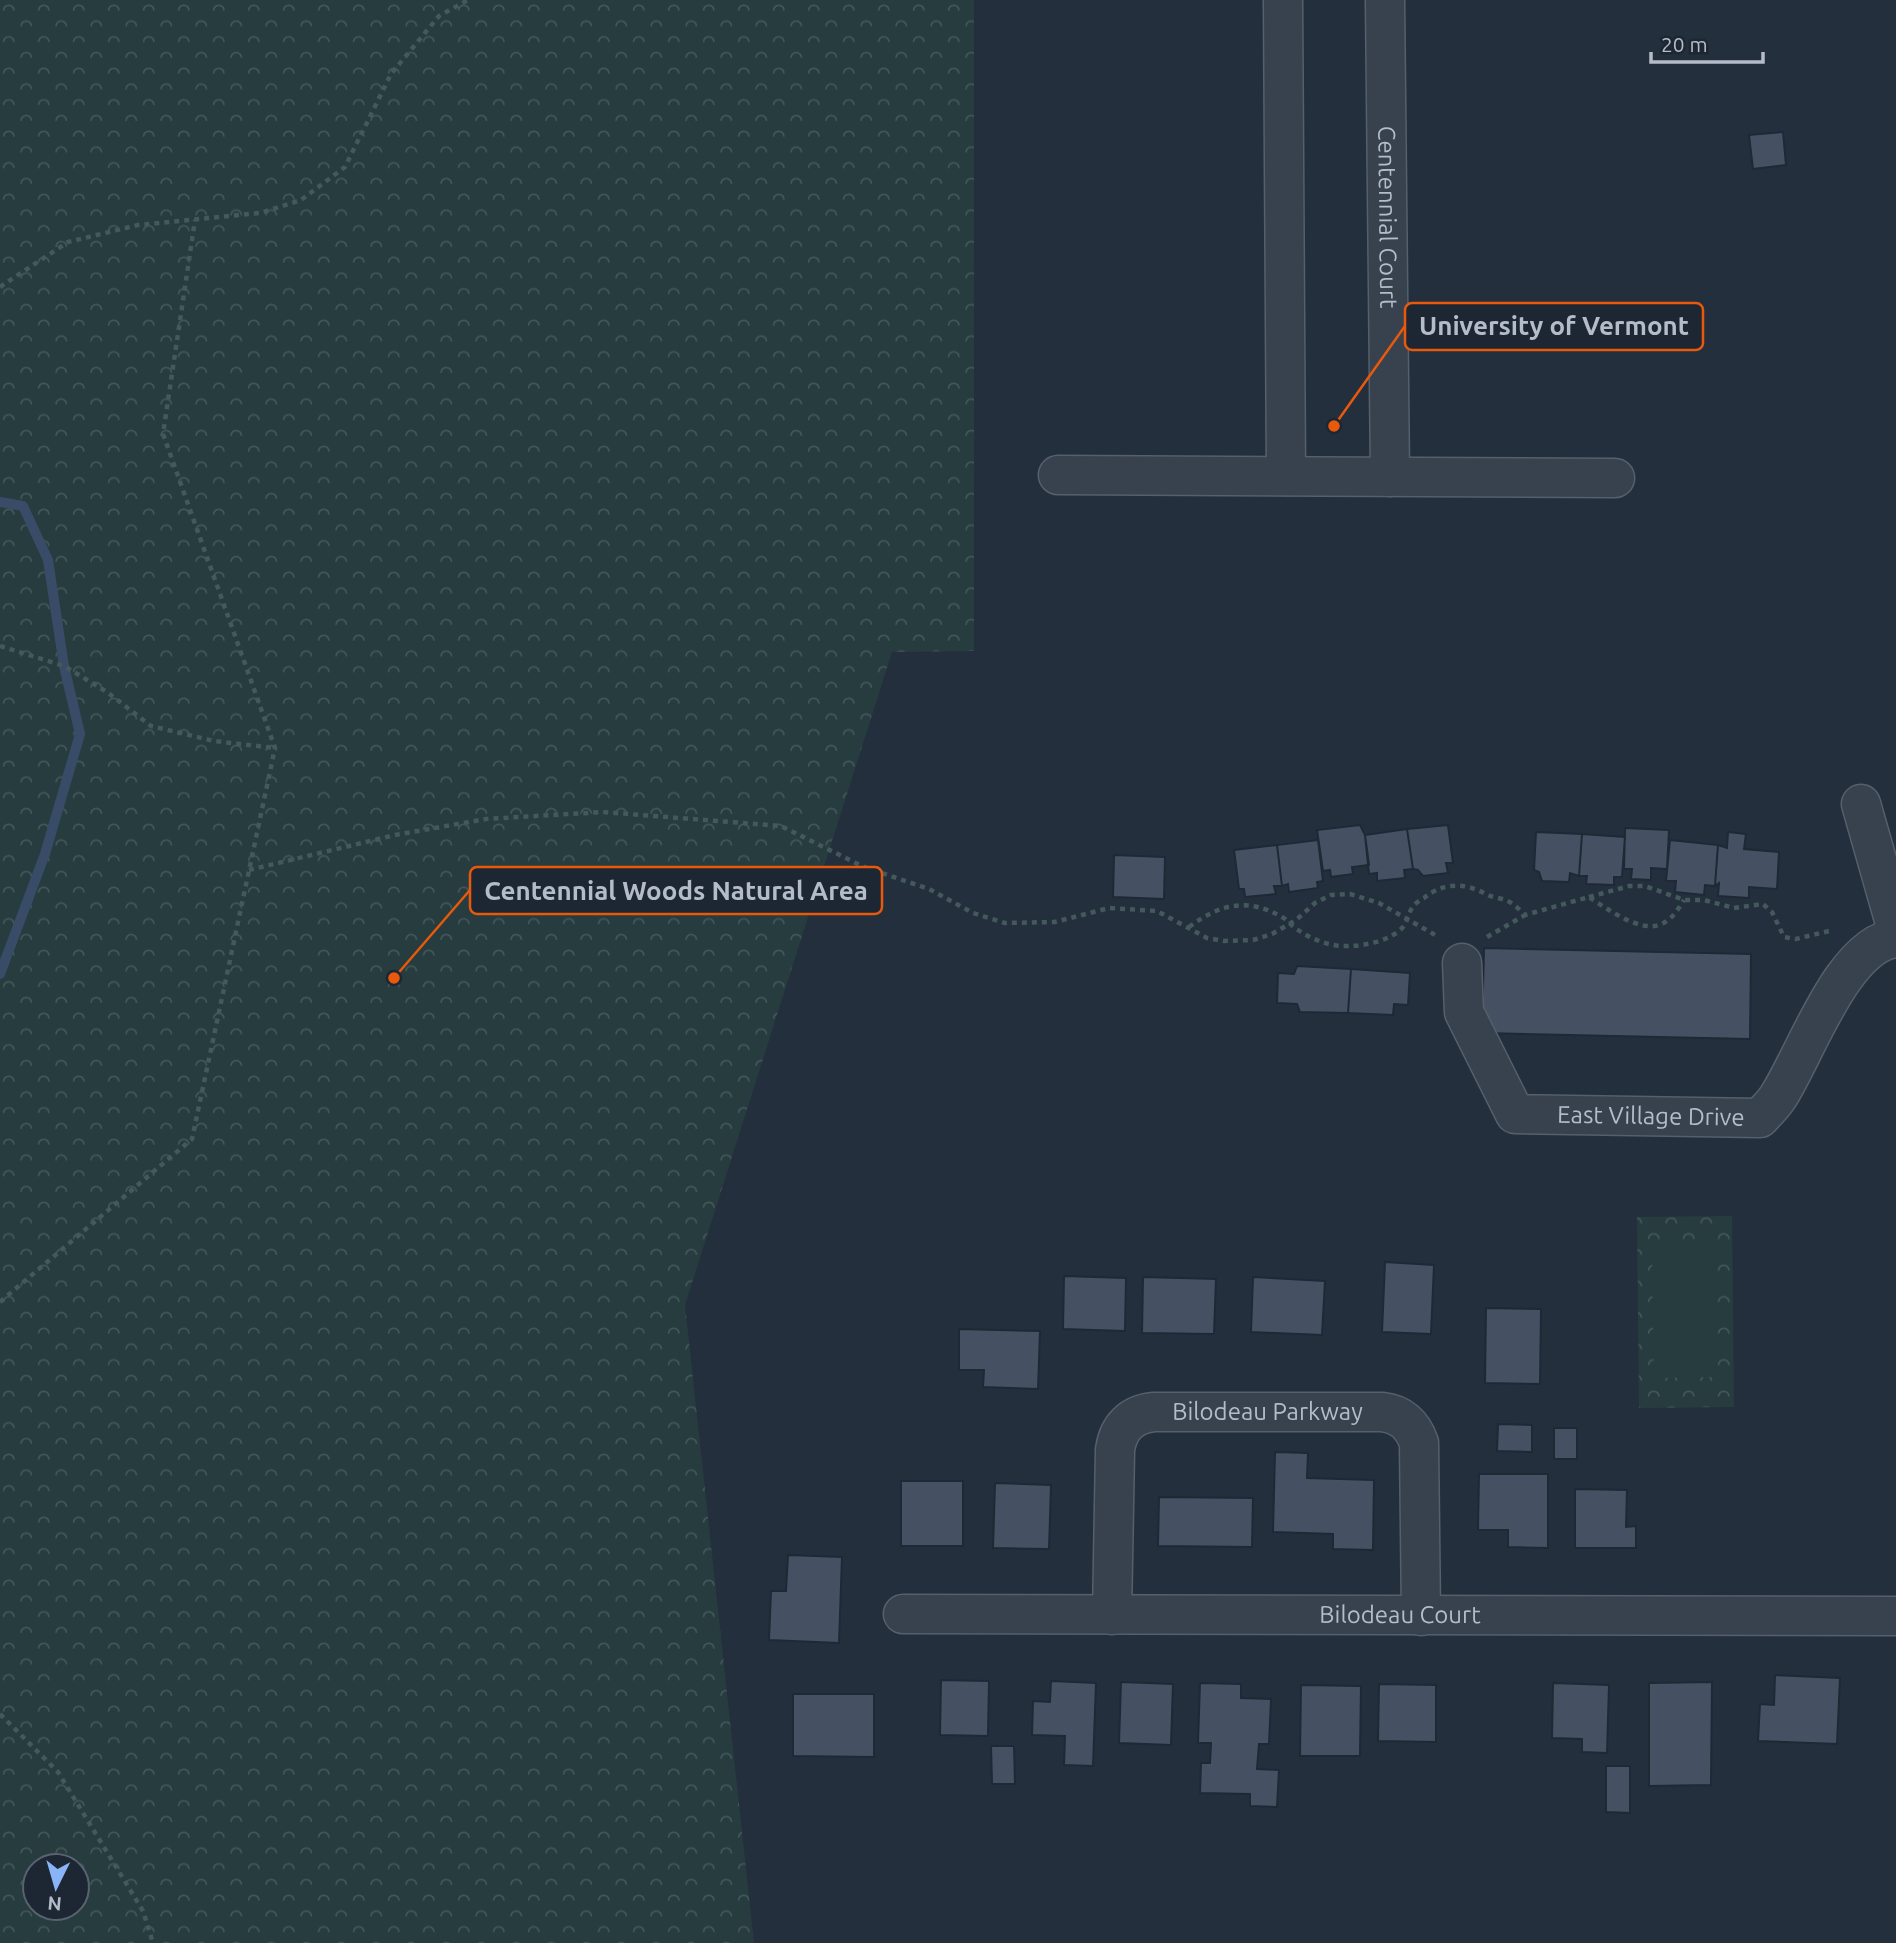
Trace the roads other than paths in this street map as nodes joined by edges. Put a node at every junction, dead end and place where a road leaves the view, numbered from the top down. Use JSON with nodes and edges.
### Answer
{"nodes":[{"id":1,"x":1283,"y":0,"type":"edge"},
{"id":2,"x":1385,"y":0,"type":"edge"},
{"id":3,"x":1058,"y":475,"type":"dead end"},
{"id":4,"x":1286,"y":476,"type":"junction"},
{"id":5,"x":1390,"y":477,"type":"junction"},
{"id":6,"x":1615,"y":478,"type":"dead end"},
{"id":7,"x":1861,"y":804,"type":"dead end"},
{"id":8,"x":1895,"y":928,"type":"edge"},
{"id":9,"x":1461,"y":947,"type":"road end"},
{"id":10,"x":903,"y":1614,"type":"dead end"},
{"id":11,"x":1112,"y":1615,"type":"junction"},
{"id":12,"x":1420,"y":1616,"type":"junction"},
{"id":13,"x":1896,"y":1616,"type":"edge"}],
"edges":[{"from":1,"to":4,"type":"street"},
{"from":2,"to":5,"type":"street","name":"Centennial Court"},
{"from":3,"to":4,"type":"street"},
{"from":4,"to":5,"type":"street"},
{"from":5,"to":6,"type":"street"},
{"from":7,"to":8,"type":"street"},
{"from":8,"to":9,"type":"street","name":"East Village Drive"},
{"from":10,"to":11,"type":"street","name":"Bilodeau Court"},
{"from":11,"to":12,"type":"street","name":"Bilodeau Court"},
{"from":11,"to":12,"type":"street","name":"Bilodeau Parkway"},
{"from":12,"to":13,"type":"street","name":"Bilodeau Court"}]}
